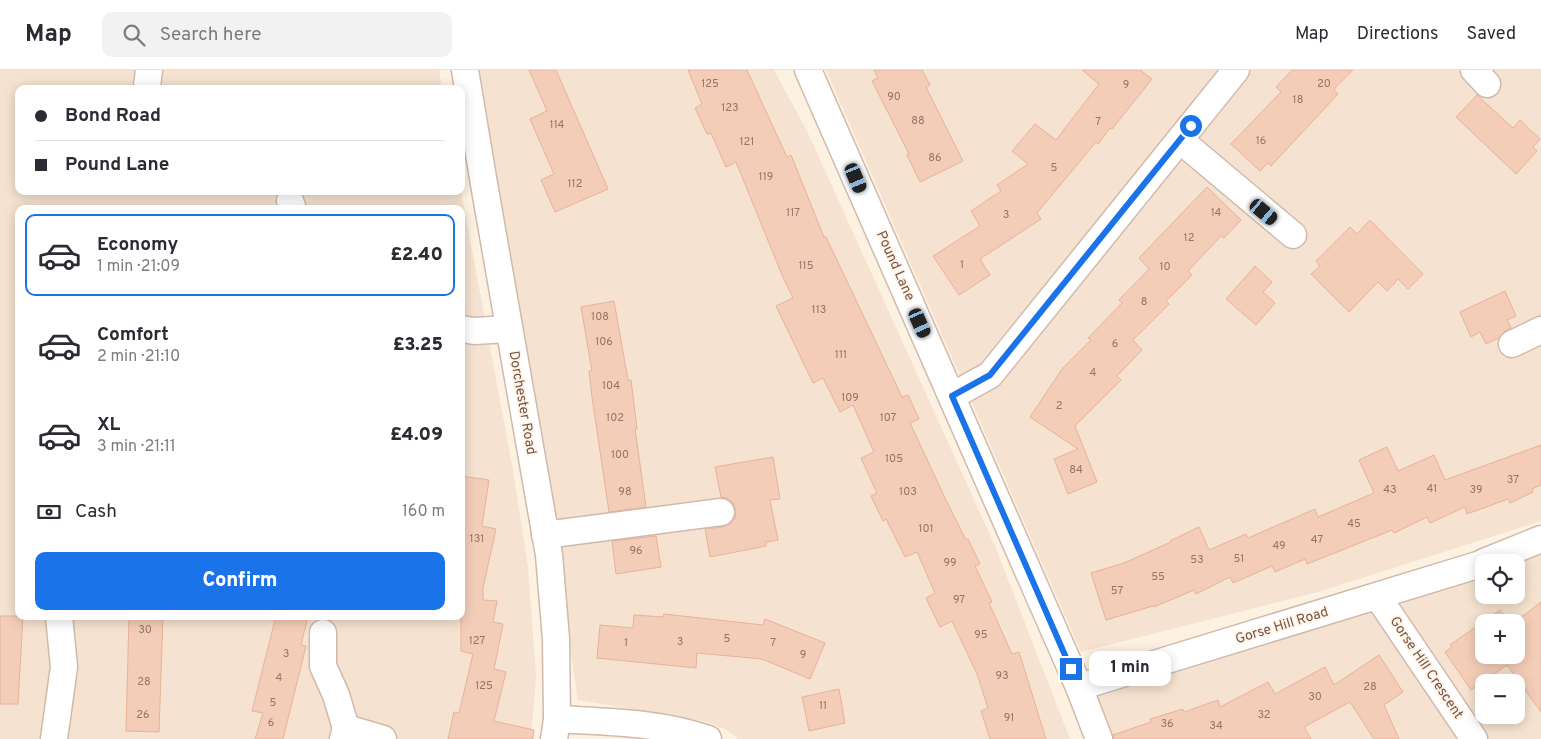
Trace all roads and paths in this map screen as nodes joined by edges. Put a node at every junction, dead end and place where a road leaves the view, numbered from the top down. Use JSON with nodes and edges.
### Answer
{"nodes":[{"id":1,"x":466,"y":70,"type":"edge"},
{"id":2,"x":808,"y":70,"type":"edge"},
{"id":3,"x":1236,"y":70,"type":"edge"},
{"id":4,"x":1180,"y":140,"type":"junction"},
{"id":5,"x":1292,"y":235,"type":"dead end"},
{"id":6,"x":510,"y":329,"type":"junction"},
{"id":7,"x":465,"y":330,"type":"edge"},
{"id":8,"x":1541,"y":330,"type":"edge"},
{"id":9,"x":1512,"y":344,"type":"dead end"},
{"id":10,"x":952,"y":396,"type":"junction"},
{"id":11,"x":721,"y":512,"type":"dead end"},
{"id":12,"x":546,"y":535,"type":"junction"},
{"id":13,"x":1541,"y":539,"type":"edge"},
{"id":14,"x":1505,"y":554,"type":"edge"},
{"id":15,"x":1475,"y":566,"type":"edge"},
{"id":16,"x":1378,"y":596,"type":"junction"},
{"id":17,"x":59,"y":620,"type":"edge"},
{"id":18,"x":323,"y":633,"type":"dead end"},
{"id":19,"x":1079,"y":687,"type":"junction"},
{"id":20,"x":556,"y":729,"type":"edge"},
{"id":21,"x":345,"y":734,"type":"edge"},
{"id":22,"x":54,"y":739,"type":"edge"},
{"id":23,"x":383,"y":739,"type":"edge"},
{"id":24,"x":708,"y":739,"type":"edge"},
{"id":25,"x":1098,"y":739,"type":"edge"},
{"id":26,"x":1474,"y":739,"type":"edge"}],
"edges":[{"from":1,"to":6,"type":"street","name":"Dorchester Road"},
{"from":2,"to":10,"type":"street","name":"Pound Lane"},
{"from":3,"to":4,"type":"street"},
{"from":4,"to":5,"type":"street"},
{"from":4,"to":10,"type":"street"},
{"from":6,"to":7,"type":"street"},
{"from":6,"to":12,"type":"street","name":"Dorchester Road"},
{"from":8,"to":9,"type":"street"},
{"from":10,"to":19,"type":"street","name":"Pound Lane"},
{"from":11,"to":12,"type":"street"},
{"from":12,"to":20,"type":"street","name":"Dorchester Road"},
{"from":13,"to":14,"type":"street","name":"Gorse Hill Road"},
{"from":15,"to":16,"type":"street","name":"Gorse Hill Road"},
{"from":16,"to":19,"type":"street","name":"Gorse Hill Road"},
{"from":16,"to":26,"type":"street","name":"Gorse Hill Crescent"},
{"from":17,"to":22,"type":"street"},
{"from":18,"to":21,"type":"street"},
{"from":19,"to":25,"type":"street","name":"Pound Lane"},
{"from":20,"to":24,"type":"street"},
{"from":21,"to":23,"type":"street"}]}
